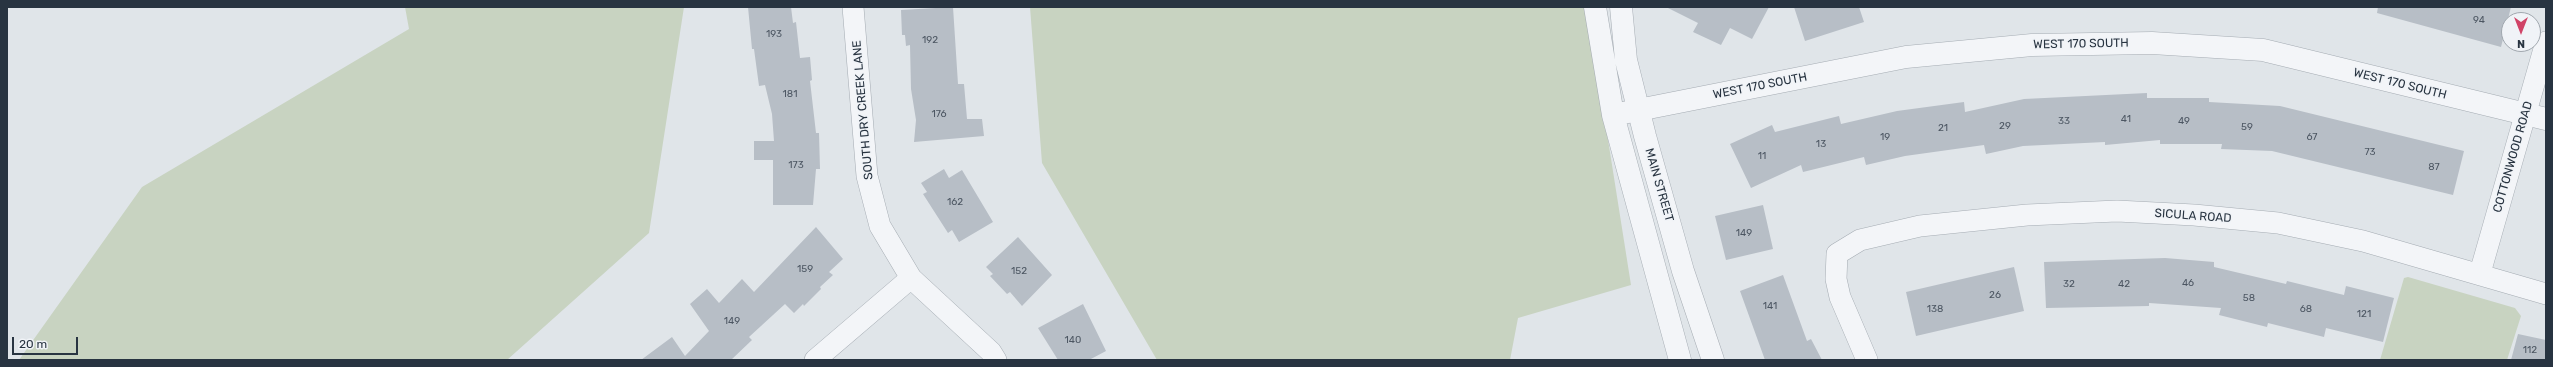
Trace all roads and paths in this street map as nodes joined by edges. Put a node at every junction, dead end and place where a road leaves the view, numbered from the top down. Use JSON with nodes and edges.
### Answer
{"nodes":[{"id":1,"x":853,"y":7,"type":"edge"},
{"id":2,"x":1595,"y":7,"type":"edge"},
{"id":3,"x":1621,"y":7,"type":"edge"},
{"id":4,"x":2546,"y":42,"type":"edge"},
{"id":5,"x":1639,"y":110,"type":"junction"},
{"id":6,"x":2525,"y":114,"type":"junction"},
{"id":7,"x":1613,"y":115,"type":"junction"},
{"id":8,"x":2546,"y":119,"type":"edge"},
{"id":9,"x":2480,"y":273,"type":"junction"},
{"id":10,"x":911,"y":278,"type":"junction"},
{"id":11,"x":2546,"y":294,"type":"edge"},
{"id":12,"x":815,"y":360,"type":"edge"},
{"id":13,"x":996,"y":360,"type":"edge"},
{"id":14,"x":1680,"y":360,"type":"edge"},
{"id":15,"x":1713,"y":360,"type":"edge"},
{"id":16,"x":1867,"y":360,"type":"edge"}],
"edges":[{"from":1,"to":10,"type":"street","name":"SOUTH DRY CREEK LANE"},
{"from":2,"to":7,"type":"street"},
{"from":3,"to":5,"type":"street","name":"MAIN STREET"},
{"from":4,"to":6,"type":"street","name":"COTTONWOOD ROAD"},
{"from":5,"to":6,"type":"street","name":"WEST 170 SOUTH"},
{"from":5,"to":7,"type":"street","name":"WEST 170 SOUTH"},
{"from":5,"to":15,"type":"street","name":"MAIN STREET"},
{"from":6,"to":8,"type":"street","name":"WEST 170 SOUTH"},
{"from":6,"to":9,"type":"street","name":"COTTONWOOD ROAD"},
{"from":7,"to":14,"type":"street"},
{"from":9,"to":11,"type":"street","name":"SICULA ROAD"},
{"from":9,"to":16,"type":"street","name":"SICULA ROAD"},
{"from":10,"to":12,"type":"street"},
{"from":10,"to":13,"type":"street","name":"SOUTH DRY CREEK LANE"}]}
